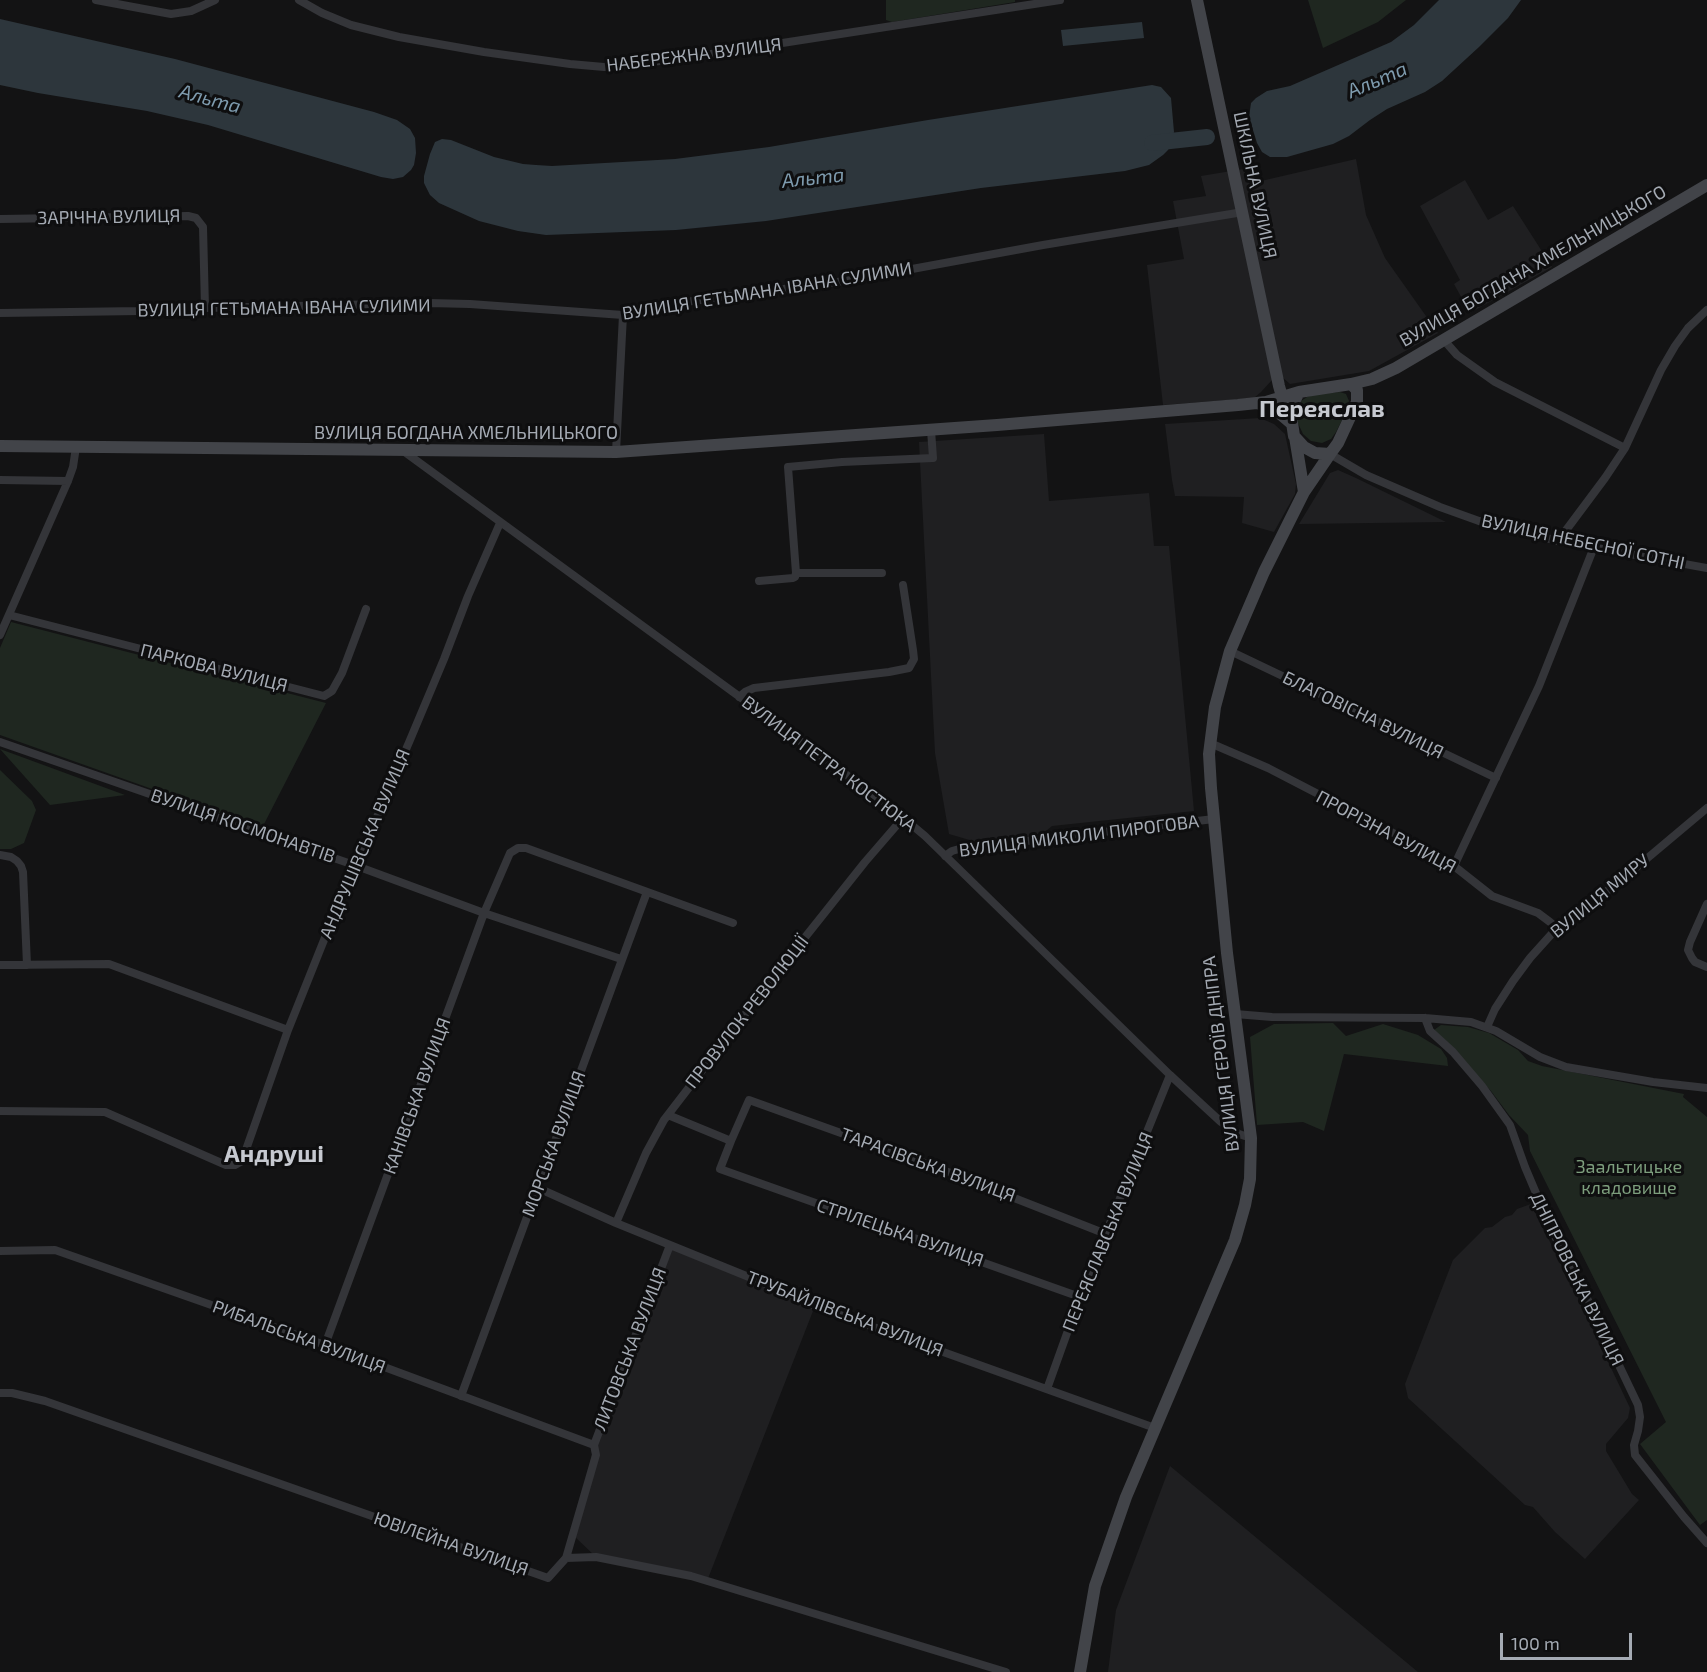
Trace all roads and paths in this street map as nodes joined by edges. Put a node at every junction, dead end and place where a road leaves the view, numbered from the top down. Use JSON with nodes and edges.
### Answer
{"nodes":[{"id":1,"x":96,"y":0,"type":"edge"},
{"id":2,"x":215,"y":0,"type":"edge"},
{"id":3,"x":299,"y":0,"type":"edge"},
{"id":4,"x":1060,"y":0,"type":"edge"},
{"id":5,"x":1197,"y":0,"type":"edge"},
{"id":6,"x":1707,"y":185,"type":"edge"},
{"id":7,"x":1243,"y":212,"type":"junction"},
{"id":8,"x":0,"y":219,"type":"edge"},
{"id":9,"x":205,"y":308,"type":"junction"},
{"id":10,"x":1707,"y":310,"type":"edge"},
{"id":11,"x":0,"y":313,"type":"edge"},
{"id":12,"x":622,"y":315,"type":"junction"},
{"id":13,"x":1443,"y":339,"type":"junction"},
{"id":14,"x":1277,"y":376,"type":"junction"},
{"id":15,"x":1377,"y":377,"type":"junction"},
{"id":16,"x":1351,"y":384,"type":"junction"},
{"id":17,"x":1299,"y":392,"type":"junction"},
{"id":18,"x":1282,"y":398,"type":"junction"},
{"id":19,"x":1357,"y":402,"type":"junction"},
{"id":20,"x":1257,"y":404,"type":"junction"},
{"id":21,"x":931,"y":430,"type":"junction"},
{"id":22,"x":1293,"y":430,"type":"junction"},
{"id":23,"x":0,"y":446,"type":"edge"},
{"id":24,"x":76,"y":447,"type":"junction"},
{"id":25,"x":1625,"y":448,"type":"junction"},
{"id":26,"x":402,"y":450,"type":"junction"},
{"id":27,"x":616,"y":452,"type":"junction"},
{"id":28,"x":1330,"y":454,"type":"junction"},
{"id":29,"x":0,"y":480,"type":"edge"},
{"id":30,"x":68,"y":481,"type":"junction"},
{"id":31,"x":1304,"y":492,"type":"junction"},
{"id":32,"x":500,"y":523,"type":"junction"},
{"id":33,"x":1558,"y":541,"type":"junction"},
{"id":34,"x":1594,"y":548,"type":"junction"},
{"id":35,"x":1707,"y":568,"type":"edge"},
{"id":36,"x":796,"y":573,"type":"junction"},
{"id":37,"x":882,"y":573,"type":"dead end"},
{"id":38,"x":759,"y":581,"type":"dead end"},
{"id":39,"x":903,"y":585,"type":"dead end"},
{"id":40,"x":366,"y":609,"type":"dead end"},
{"id":41,"x":9,"y":615,"type":"junction"},
{"id":42,"x":0,"y":635,"type":"edge"},
{"id":43,"x":1230,"y":651,"type":"junction"},
{"id":44,"x":739,"y":697,"type":"junction"},
{"id":45,"x":0,"y":742,"type":"edge"},
{"id":46,"x":1210,"y":743,"type":"junction"},
{"id":47,"x":1496,"y":778,"type":"junction"},
{"id":48,"x":1707,"y":808,"type":"edge"},
{"id":49,"x":903,"y":818,"type":"junction"},
{"id":50,"x":1214,"y":819,"type":"junction"},
{"id":51,"x":0,"y":855,"type":"edge"},
{"id":52,"x":945,"y":856,"type":"junction"},
{"id":53,"x":354,"y":865,"type":"junction"},
{"id":54,"x":1454,"y":867,"type":"junction"},
{"id":55,"x":647,"y":892,"type":"junction"},
{"id":56,"x":1707,"y":904,"type":"edge"},
{"id":57,"x":484,"y":913,"type":"junction"},
{"id":58,"x":733,"y":923,"type":"dead end"},
{"id":59,"x":1557,"y":928,"type":"junction"},
{"id":60,"x":621,"y":959,"type":"junction"},
{"id":61,"x":0,"y":965,"type":"edge"},
{"id":62,"x":27,"y":965,"type":"junction"},
{"id":63,"x":1707,"y":967,"type":"edge"},
{"id":64,"x":1235,"y":1014,"type":"junction"},
{"id":65,"x":1425,"y":1018,"type":"junction"},
{"id":66,"x":1487,"y":1027,"type":"junction"},
{"id":67,"x":288,"y":1030,"type":"junction"},
{"id":68,"x":1170,"y":1075,"type":"junction"},
{"id":69,"x":1707,"y":1088,"type":"edge"},
{"id":70,"x":1707,"y":1093,"type":"edge"},
{"id":71,"x":0,"y":1111,"type":"edge"},
{"id":72,"x":668,"y":1114,"type":"junction"},
{"id":73,"x":1251,"y":1138,"type":"junction"},
{"id":74,"x":731,"y":1141,"type":"junction"},
{"id":75,"x":538,"y":1188,"type":"junction"},
{"id":76,"x":616,"y":1223,"type":"junction"},
{"id":77,"x":1106,"y":1234,"type":"junction"},
{"id":78,"x":670,"y":1245,"type":"junction"},
{"id":79,"x":0,"y":1251,"type":"edge"},
{"id":80,"x":1080,"y":1297,"type":"junction"},
{"id":81,"x":325,"y":1345,"type":"junction"},
{"id":82,"x":1047,"y":1389,"type":"junction"},
{"id":83,"x":0,"y":1393,"type":"edge"},
{"id":84,"x":461,"y":1396,"type":"junction"},
{"id":85,"x":1155,"y":1428,"type":"junction"},
{"id":86,"x":594,"y":1444,"type":"junction"},
{"id":87,"x":1707,"y":1544,"type":"edge"},
{"id":88,"x":566,"y":1558,"type":"junction"},
{"id":89,"x":1005,"y":1672,"type":"edge"},
{"id":90,"x":1080,"y":1672,"type":"edge"}],
"edges":[{"from":1,"to":2,"type":"street"},
{"from":3,"to":4,"type":"street","name":"НАБЕРЕЖНА ВУЛИЦЯ"},
{"from":5,"to":7,"type":"main road","name":"ШКІЛЬНА ВУЛИЦЯ"},
{"from":6,"to":13,"type":"main road","name":"ВУЛИЦЯ БОГДАНА ХМЕЛЬНИЦЬКОГО"},
{"from":7,"to":12,"type":"street","name":"ВУЛИЦЯ ГЕТЬМАНА ІВАНА СУЛИМИ"},
{"from":7,"to":14,"type":"main road","name":"ШКІЛЬНА ВУЛИЦЯ"},
{"from":8,"to":9,"type":"street","name":"ЗАРІЧНА ВУЛИЦЯ"},
{"from":9,"to":11,"type":"street","name":"ВУЛИЦЯ ГЕТЬМАНА ІВАНА СУЛИМИ"},
{"from":9,"to":12,"type":"street","name":"ВУЛИЦЯ ГЕТЬМАНА ІВАНА СУЛИМИ"},
{"from":10,"to":25,"type":"street"},
{"from":12,"to":27,"type":"street"},
{"from":13,"to":15,"type":"main road","name":"ВУЛИЦЯ БОГДАНА ХМЕЛЬНИЦЬКОГО"},
{"from":13,"to":25,"type":"street"},
{"from":14,"to":17,"type":"main road"},
{"from":14,"to":18,"type":"main road","name":"ШКІЛЬНА ВУЛИЦЯ"},
{"from":14,"to":20,"type":"main road"},
{"from":15,"to":16,"type":"main road","name":"ВУЛИЦЯ БОГДАНА ХМЕЛЬНИЦЬКОГО"},
{"from":15,"to":19,"type":"main road","name":"ВУЛИЦЯ БОГДАНА ХМЕЛЬНИЦЬКОГО"},
{"from":16,"to":17,"type":"main road"},
{"from":16,"to":19,"type":"main road"},
{"from":17,"to":18,"type":"main road","name":"ВУЛИЦЯ БОГДАНА ХМЕЛЬНИЦЬКОГО"},
{"from":17,"to":22,"type":"main road"},
{"from":18,"to":20,"type":"main road","name":"ВУЛИЦЯ БОГДАНА ХМЕЛЬНИЦЬКОГО"},
{"from":18,"to":22,"type":"main road","name":"ШКІЛЬНА ВУЛИЦЯ"},
{"from":19,"to":28,"type":"main road"},
{"from":20,"to":21,"type":"main road","name":"ВУЛИЦЯ БОГДАНА ХМЕЛЬНИЦЬКОГО"},
{"from":20,"to":22,"type":"main road"},
{"from":21,"to":27,"type":"main road","name":"ВУЛИЦЯ БОГДАНА ХМЕЛЬНИЦЬКОГО"},
{"from":21,"to":36,"type":"street"},
{"from":22,"to":28,"type":"main road"},
{"from":22,"to":31,"type":"main road"},
{"from":23,"to":24,"type":"main road","name":"ВУЛИЦЯ БОГДАНА ХМЕЛЬНИЦЬКОГО"},
{"from":24,"to":26,"type":"main road","name":"ВУЛИЦЯ БОГДАНА ХМЕЛЬНИЦЬКОГО"},
{"from":24,"to":30,"type":"street"},
{"from":25,"to":33,"type":"street"},
{"from":26,"to":27,"type":"main road","name":"ВУЛИЦЯ БОГДАНА ХМЕЛЬНИЦЬКОГО"},
{"from":26,"to":32,"type":"street","name":"ВУЛИЦЯ ПЕТРА КОСТЮКА"},
{"from":28,"to":31,"type":"main road","name":"ВУЛИЦЯ ГЕРОЇВ ДНІПРА"},
{"from":28,"to":33,"type":"street","name":"ВУЛИЦЯ НЕБЕСНОЇ СОТНІ"},
{"from":29,"to":30,"type":"street"},
{"from":30,"to":41,"type":"street"},
{"from":31,"to":43,"type":"main road","name":"ВУЛИЦЯ ГЕРОЇВ ДНІПРА"},
{"from":32,"to":44,"type":"street","name":"ВУЛИЦЯ ПЕТРА КОСТЮКА"},
{"from":32,"to":53,"type":"street","name":"АНДРУШІВСЬКА ВУЛИЦЯ"},
{"from":33,"to":34,"type":"street","name":"ВУЛИЦЯ НЕБЕСНОЇ СОТНІ"},
{"from":34,"to":35,"type":"street","name":"ВУЛИЦЯ НЕБЕСНОЇ СОТНІ"},
{"from":34,"to":47,"type":"street"},
{"from":36,"to":37,"type":"street"},
{"from":36,"to":38,"type":"street"},
{"from":39,"to":44,"type":"street"},
{"from":40,"to":41,"type":"street","name":"ПАРКОВА ВУЛИЦЯ"},
{"from":41,"to":42,"type":"street"},
{"from":43,"to":46,"type":"main road","name":"ВУЛИЦЯ ГЕРОЇВ ДНІПРА"},
{"from":43,"to":47,"type":"street","name":"БЛАГОВІСНА ВУЛИЦЯ"},
{"from":44,"to":49,"type":"street","name":"ВУЛИЦЯ ПЕТРА КОСТЮКА"},
{"from":45,"to":53,"type":"street","name":"ВУЛИЦЯ КОСМОНАВТІВ"},
{"from":46,"to":50,"type":"main road","name":"ВУЛИЦЯ ГЕРОЇВ ДНІПРА"},
{"from":46,"to":54,"type":"street","name":"ПРОРІЗНА ВУЛИЦЯ"},
{"from":47,"to":54,"type":"street"},
{"from":48,"to":59,"type":"street","name":"ВУЛИЦЯ МИРУ"},
{"from":49,"to":52,"type":"street","name":"ВУЛИЦЯ ПЕТРА КОСТЮКА"},
{"from":49,"to":72,"type":"street","name":"ПРОВУЛОК РЕВОЛЮЦІЇ"},
{"from":50,"to":52,"type":"street","name":"ВУЛИЦЯ МИКОЛИ ПИРОГОВА"},
{"from":50,"to":64,"type":"main road","name":"ВУЛИЦЯ ГЕРОЇВ ДНІПРА"},
{"from":51,"to":62,"type":"street"},
{"from":52,"to":68,"type":"street","name":"ВУЛИЦЯ ПЕТРА КОСТЮКА"},
{"from":53,"to":57,"type":"street","name":"ВУЛИЦЯ КОСМОНАВТІВ"},
{"from":53,"to":67,"type":"street","name":"АНДРУШІВСЬКА ВУЛИЦЯ"},
{"from":54,"to":59,"type":"street","name":"ПРОРІЗНА ВУЛИЦЯ"},
{"from":55,"to":57,"type":"street","name":"КАНІВСЬКА ВУЛИЦЯ"},
{"from":55,"to":58,"type":"street"},
{"from":55,"to":60,"type":"street","name":"МОРСЬКА ВУЛИЦЯ"},
{"from":56,"to":63,"type":"street"},
{"from":57,"to":60,"type":"street","name":"ВУЛИЦЯ КОСМОНАВТІВ"},
{"from":57,"to":81,"type":"street","name":"КАНІВСЬКА ВУЛИЦЯ"},
{"from":59,"to":66,"type":"street","name":"ВУЛИЦЯ МИРУ"},
{"from":60,"to":75,"type":"street","name":"МОРСЬКА ВУЛИЦЯ"},
{"from":61,"to":62,"type":"street"},
{"from":62,"to":67,"type":"street"},
{"from":64,"to":65,"type":"street"},
{"from":64,"to":73,"type":"main road","name":"ВУЛИЦЯ ГЕРОЇВ ДНІПРА"},
{"from":65,"to":66,"type":"street"},
{"from":65,"to":87,"type":"street","name":"ДНІПРОВСЬКА ВУЛИЦЯ"},
{"from":66,"to":69,"type":"street"},
{"from":67,"to":71,"type":"street","name":"АНДРУШІВСЬКА ВУЛИЦЯ"},
{"from":68,"to":73,"type":"street","name":"ВУЛИЦЯ ПЕТРА КОСТЮКА"},
{"from":68,"to":77,"type":"street","name":"ПЕРЕЯСЛАВСЬКА ВУЛИЦЯ"},
{"from":69,"to":70,"type":"street"},
{"from":72,"to":74,"type":"street"},
{"from":72,"to":76,"type":"street","name":"ПРОВУЛОК РЕВОЛЮЦІЇ"},
{"from":73,"to":85,"type":"main road","name":"ВУЛИЦЯ ГЕРОЇВ ДНІПРА"},
{"from":74,"to":77,"type":"street","name":"ТАРАСІВСЬКА ВУЛИЦЯ"},
{"from":74,"to":80,"type":"street","name":"СТРІЛЕЦЬКА ВУЛИЦЯ"},
{"from":75,"to":76,"type":"street","name":"ТРУБАЙЛІВСЬКА ВУЛИЦЯ"},
{"from":75,"to":84,"type":"street","name":"МОРСЬКА ВУЛИЦЯ"},
{"from":76,"to":78,"type":"street","name":"ТРУБАЙЛІВСЬКА ВУЛИЦЯ"},
{"from":77,"to":80,"type":"street","name":"ПЕРЕЯСЛАВСЬКА ВУЛИЦЯ"},
{"from":78,"to":82,"type":"street","name":"ТРУБАЙЛІВСЬКА ВУЛИЦЯ"},
{"from":78,"to":86,"type":"street","name":"ЛИТОВСЬКА ВУЛИЦЯ"},
{"from":79,"to":81,"type":"street","name":"РИБАЛЬСЬКА ВУЛИЦЯ"},
{"from":80,"to":82,"type":"street","name":"ПЕРЕЯСЛАВСЬКА ВУЛИЦЯ"},
{"from":81,"to":84,"type":"street","name":"РИБАЛЬСЬКА ВУЛИЦЯ"},
{"from":82,"to":85,"type":"street","name":"ТРУБАЙЛІВСЬКА ВУЛИЦЯ"},
{"from":83,"to":88,"type":"street","name":"ЮВІЛЕЙНА ВУЛИЦЯ"},
{"from":84,"to":86,"type":"street","name":"РИБАЛЬСЬКА ВУЛИЦЯ"},
{"from":85,"to":90,"type":"main road","name":"ВУЛИЦЯ ГЕРОЇВ ДНІПРА"},
{"from":86,"to":88,"type":"street","name":"ЛИТОВСЬКА ВУЛИЦЯ"},
{"from":88,"to":89,"type":"street"}]}
